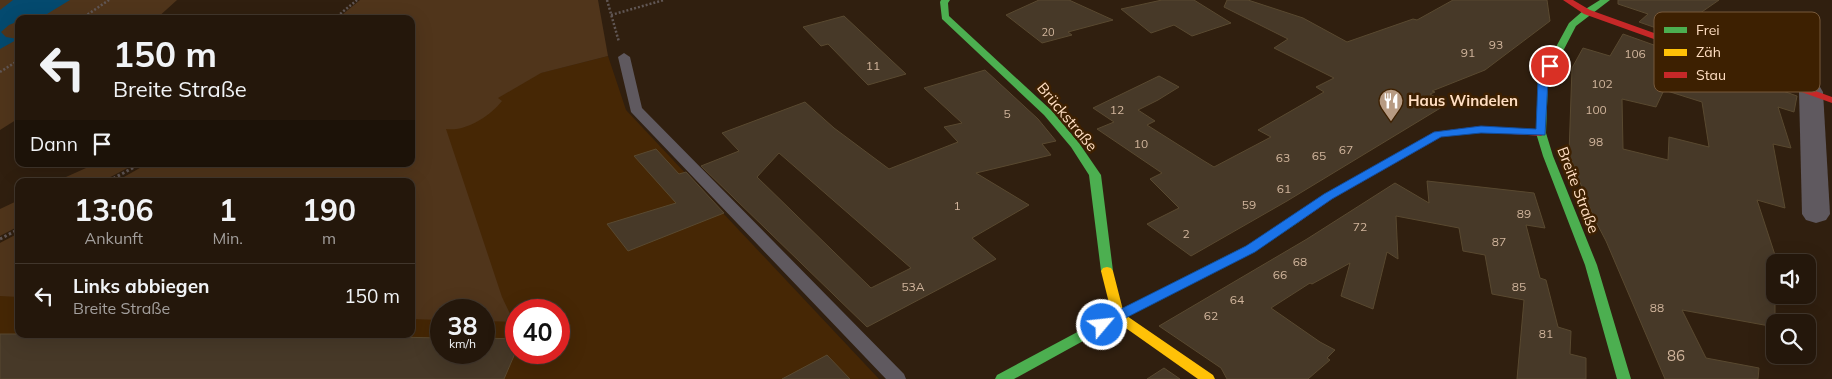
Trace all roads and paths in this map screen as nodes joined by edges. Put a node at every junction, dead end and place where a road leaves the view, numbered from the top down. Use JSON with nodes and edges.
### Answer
{"nodes":[{"id":1,"x":109,"y":0,"type":"edge"},
{"id":2,"x":357,"y":0,"type":"edge"},
{"id":3,"x":607,"y":0,"type":"edge"},
{"id":4,"x":664,"y":0,"type":"edge"},
{"id":5,"x":1567,"y":0,"type":"edge"},
{"id":6,"x":1606,"y":0,"type":"edge"},
{"id":7,"x":944,"y":1,"type":"edge"},
{"id":8,"x":1587,"y":12,"type":"junction"},
{"id":9,"x":87,"y":15,"type":"edge"},
{"id":10,"x":339,"y":15,"type":"edge"},
{"id":11,"x":611,"y":15,"type":"junction"},
{"id":12,"x":1654,"y":36,"type":"edge"},
{"id":13,"x":624,"y":57,"type":"joint"},
{"id":14,"x":15,"y":63,"type":"edge"},
{"id":15,"x":0,"y":72,"type":"edge"},
{"id":16,"x":1821,"y":96,"type":"edge"},
{"id":17,"x":1541,"y":133,"type":"junction"},
{"id":18,"x":134,"y":167,"type":"edge"},
{"id":19,"x":114,"y":178,"type":"edge"},
{"id":20,"x":1816,"y":214,"type":"dead end"},
{"id":21,"x":15,"y":231,"type":"edge"},
{"id":22,"x":0,"y":239,"type":"edge"},
{"id":23,"x":1118,"y":316,"type":"junction"},
{"id":24,"x":897,"y":379,"type":"edge"},
{"id":25,"x":1002,"y":379,"type":"edge"},
{"id":26,"x":1208,"y":379,"type":"edge"},
{"id":27,"x":1624,"y":379,"type":"edge"}],
"edges":[{"from":1,"to":9,"type":"path"},
{"from":2,"to":10,"type":"path"},
{"from":3,"to":11,"type":"path"},
{"from":4,"to":11,"type":"path"},
{"from":5,"to":8,"type":"street"},
{"from":6,"to":8,"type":"street","name":"Breite Straße"},
{"from":7,"to":23,"type":"street","name":"Brückstraße"},
{"from":8,"to":12,"type":"street"},
{"from":8,"to":17,"type":"street","name":"Breite Straße"},
{"from":11,"to":13,"type":"path"},
{"from":13,"to":24,"type":"lane"},
{"from":14,"to":15,"type":"path"},
{"from":16,"to":20,"type":"street"},
{"from":17,"to":23,"type":"street"},
{"from":17,"to":27,"type":"street","name":"Breite Straße"},
{"from":18,"to":19,"type":"path"},
{"from":21,"to":22,"type":"path"},
{"from":23,"to":25,"type":"street"},
{"from":23,"to":26,"type":"street"}]}
